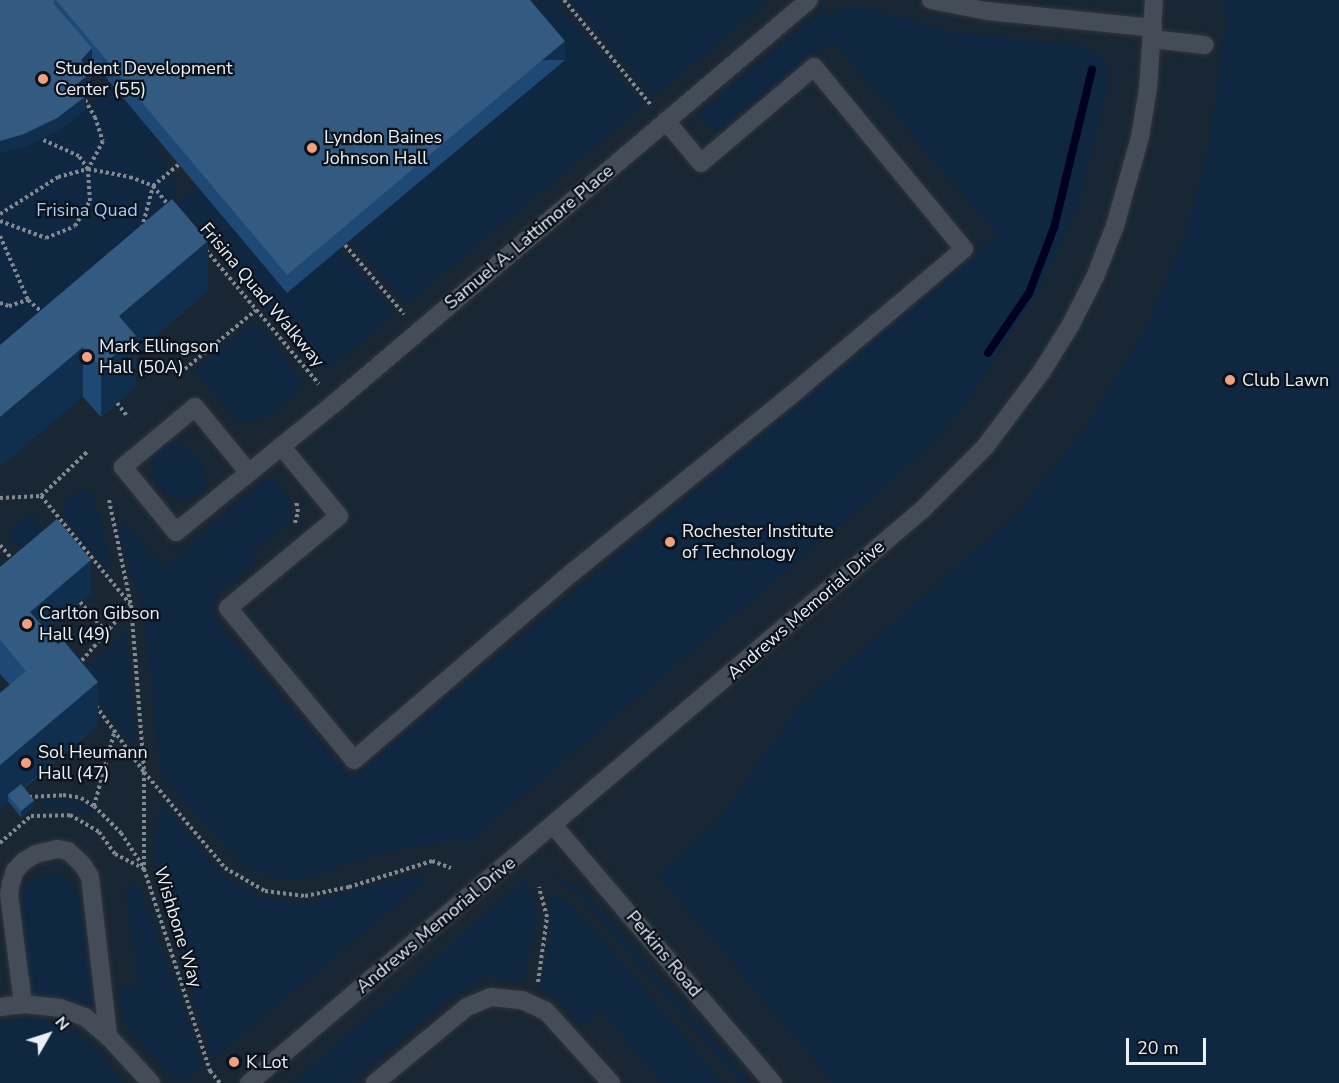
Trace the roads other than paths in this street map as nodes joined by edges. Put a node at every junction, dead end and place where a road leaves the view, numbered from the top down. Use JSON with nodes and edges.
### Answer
{"nodes":[{"id":1,"x":809,"y":0,"type":"edge"},
{"id":2,"x":931,"y":0,"type":"edge"},
{"id":3,"x":1154,"y":0,"type":"edge"},
{"id":4,"x":1153,"y":34,"type":"junction"},
{"id":5,"x":1205,"y":45,"type":"dead end"},
{"id":6,"x":666,"y":121,"type":"junction"},
{"id":7,"x":281,"y":446,"type":"junction"},
{"id":8,"x":249,"y":473,"type":"junction"},
{"id":9,"x":554,"y":826,"type":"junction"},
{"id":10,"x":24,"y":1004,"type":"junction"},
{"id":11,"x":0,"y":1007,"type":"edge"},
{"id":12,"x":108,"y":1036,"type":"junction"},
{"id":13,"x":151,"y":1083,"type":"edge"},
{"id":14,"x":249,"y":1083,"type":"edge"},
{"id":15,"x":375,"y":1083,"type":"edge"},
{"id":16,"x":612,"y":1083,"type":"edge"},
{"id":17,"x":773,"y":1083,"type":"edge"}],
"edges":[{"from":1,"to":6,"type":"street","name":"Samuel A. Lattimore Place"},
{"from":2,"to":4,"type":"street"},
{"from":3,"to":4,"type":"street","name":"Andrews Memorial Drive"},
{"from":4,"to":5,"type":"street"},
{"from":4,"to":9,"type":"street","name":"Andrews Memorial Drive"},
{"from":6,"to":7,"type":"street","name":"Samuel A. Lattimore Place"},
{"from":6,"to":7,"type":"street"},
{"from":7,"to":8,"type":"street","name":"Samuel A. Lattimore Place"},
{"from":8,"to":8,"type":"street","name":"Samuel A. Lattimore Place"},
{"from":9,"to":14,"type":"street","name":"Andrews Memorial Drive"},
{"from":9,"to":17,"type":"street","name":"Perkins Road"},
{"from":10,"to":11,"type":"street"},
{"from":10,"to":12,"type":"street"},
{"from":10,"to":12,"type":"street"},
{"from":12,"to":13,"type":"street"},
{"from":15,"to":16,"type":"street"}]}
